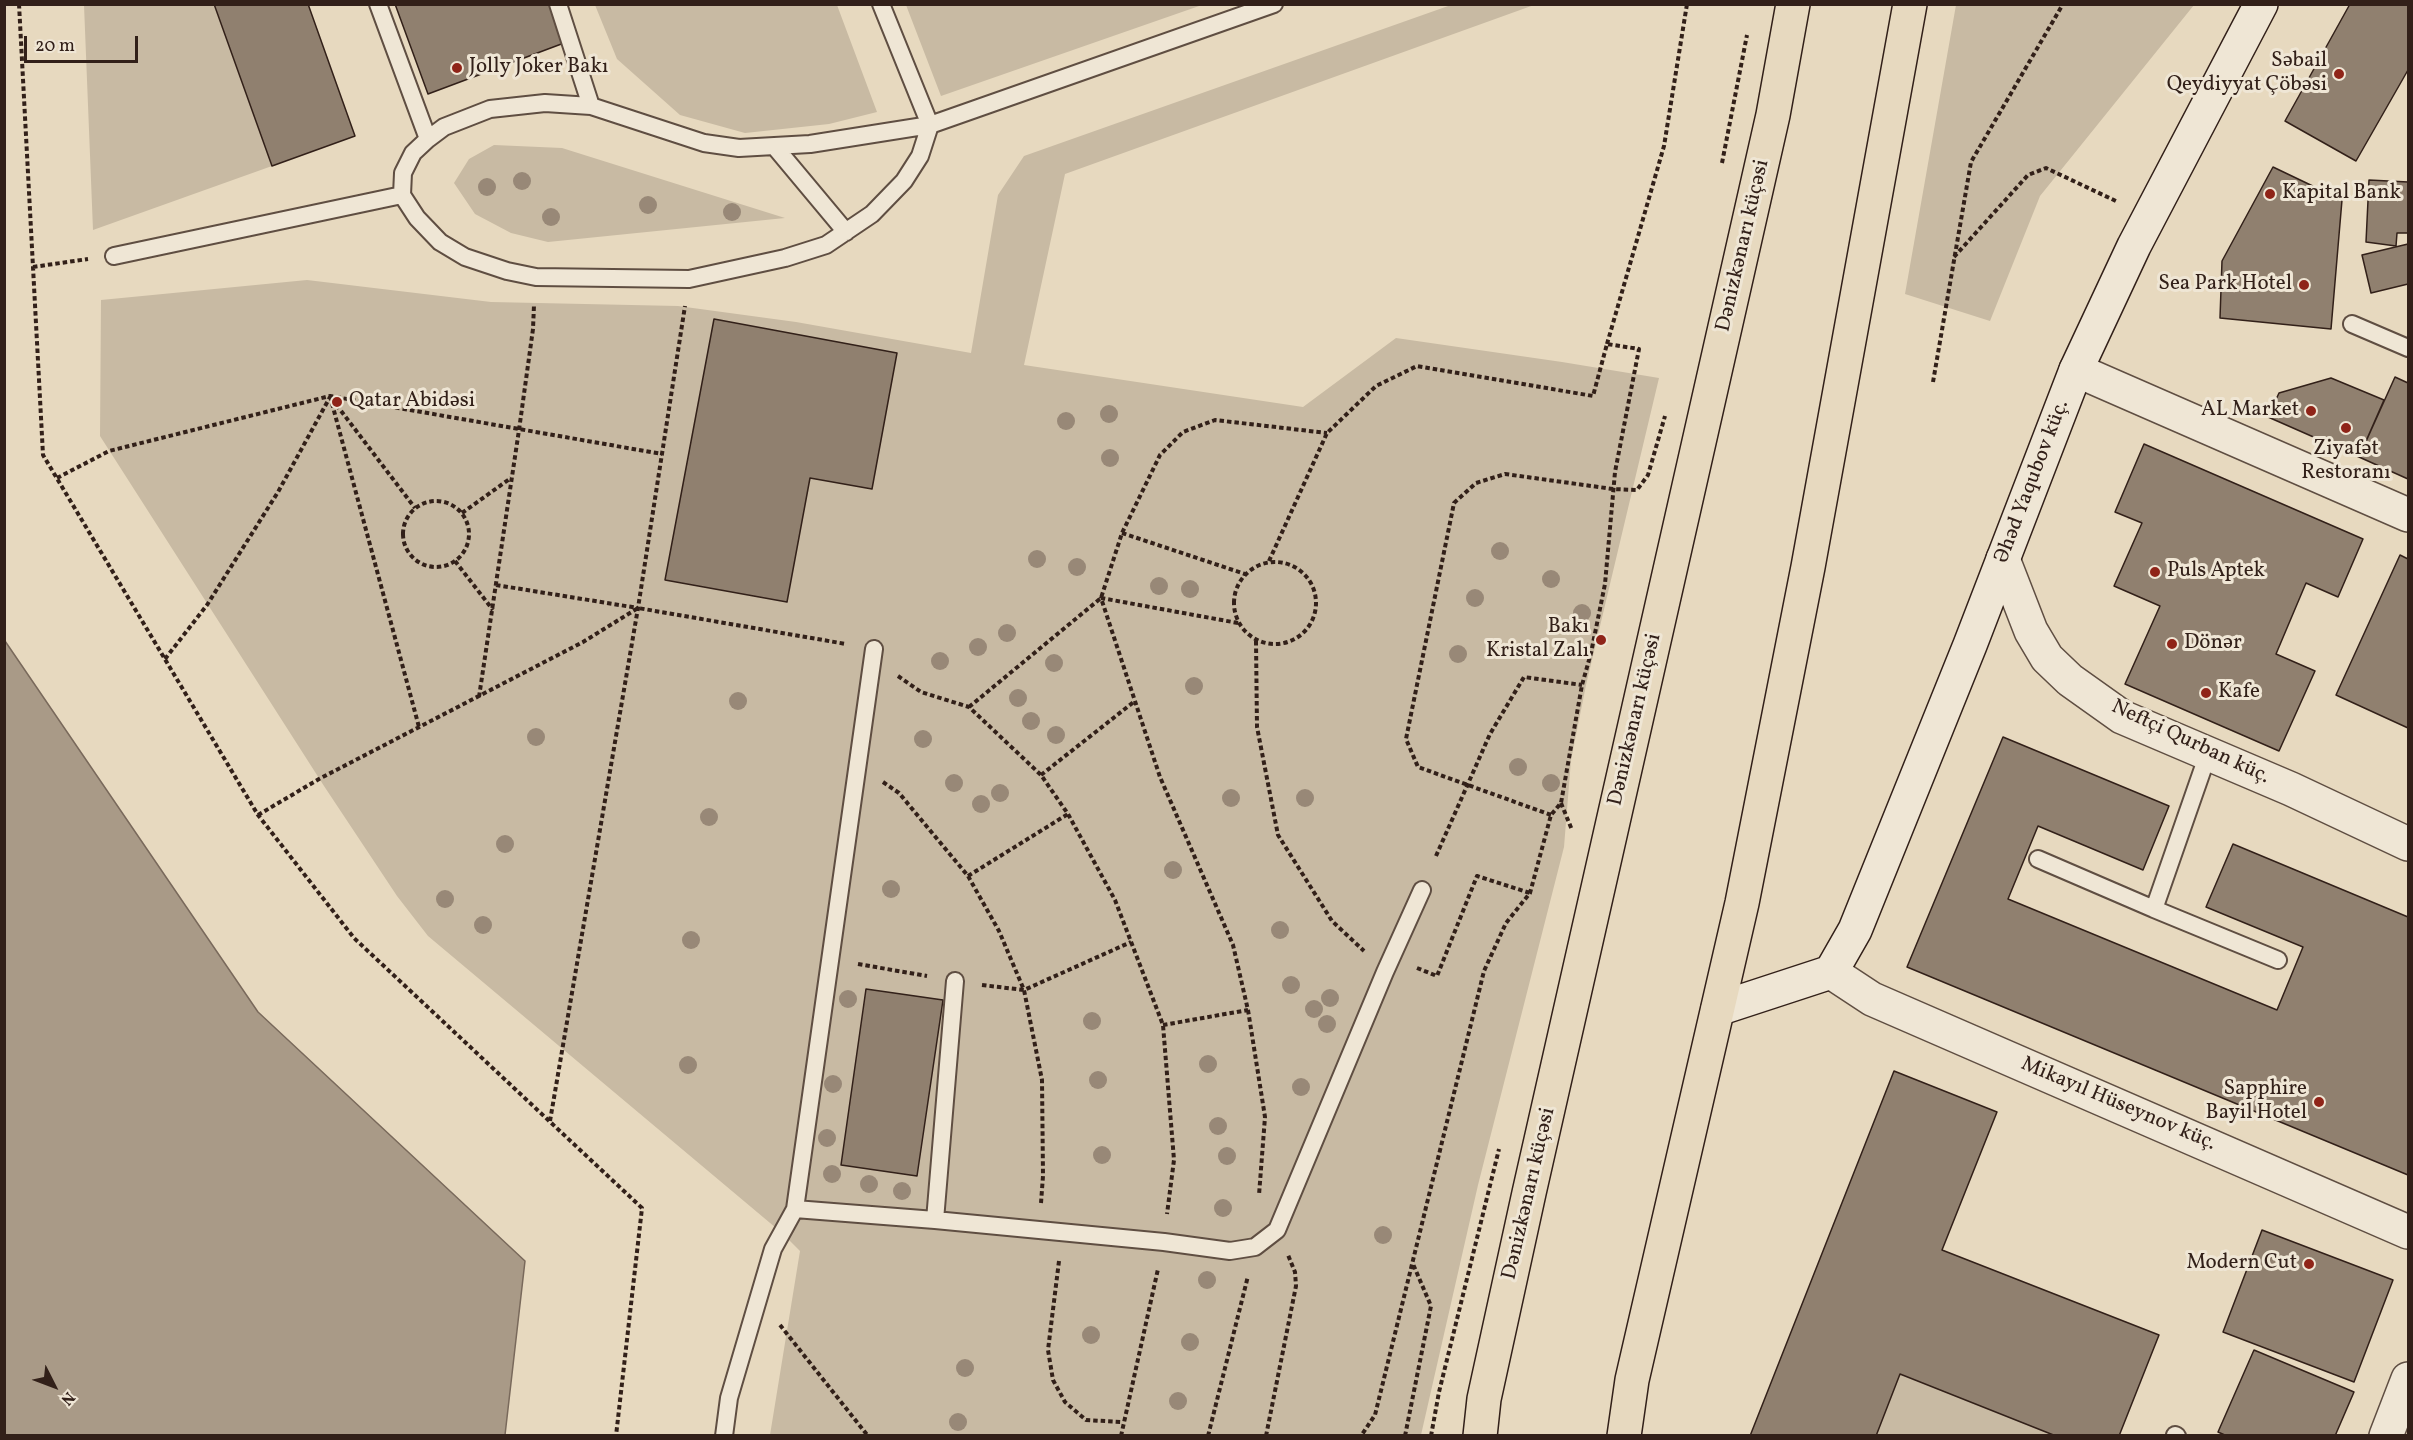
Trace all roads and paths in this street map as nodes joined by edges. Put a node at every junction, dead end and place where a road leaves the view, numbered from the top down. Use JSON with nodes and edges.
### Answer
{"nodes":[{"id":1,"x":19,"y":4,"type":"edge"},
{"id":2,"x":378,"y":4,"type":"edge"},
{"id":3,"x":558,"y":4,"type":"edge"},
{"id":4,"x":881,"y":4,"type":"edge"},
{"id":5,"x":1274,"y":4,"type":"edge"},
{"id":6,"x":1687,"y":4,"type":"edge"},
{"id":7,"x":1793,"y":4,"type":"edge"},
{"id":8,"x":1910,"y":4,"type":"edge"},
{"id":9,"x":2063,"y":4,"type":"edge"},
{"id":10,"x":2261,"y":4,"type":"edge"},
{"id":11,"x":1749,"y":28,"type":"dead end"},
{"id":12,"x":591,"y":106,"type":"junction"},
{"id":13,"x":930,"y":125,"type":"junction"},
{"id":14,"x":428,"y":139,"type":"junction"},
{"id":15,"x":775,"y":147,"type":"junction"},
{"id":16,"x":1721,"y":166,"type":"dead end"},
{"id":17,"x":402,"y":195,"type":"junction"},
{"id":18,"x":2150,"y":217,"type":"junction"},
{"id":19,"x":846,"y":232,"type":"junction"},
{"id":20,"x":114,"y":256,"type":"joint"},
{"id":21,"x":1954,"y":257,"type":"junction"},
{"id":22,"x":33,"y":267,"type":"junction"},
{"id":23,"x":536,"y":277,"type":"junction"},
{"id":24,"x":690,"y":279,"type":"junction"},
{"id":25,"x":2352,"y":324,"type":"dead end"},
{"id":26,"x":1607,"y":344,"type":"junction"},
{"id":27,"x":2409,"y":348,"type":"edge"},
{"id":28,"x":2076,"y":370,"type":"junction"},
{"id":29,"x":1933,"y":382,"type":"dead end"},
{"id":30,"x":330,"y":396,"type":"junction"},
{"id":31,"x":1668,"y":406,"type":"dead end"},
{"id":32,"x":519,"y":430,"type":"junction"},
{"id":33,"x":1327,"y":433,"type":"junction"},
{"id":34,"x":662,"y":454,"type":"junction"},
{"id":35,"x":57,"y":478,"type":"junction"},
{"id":36,"x":512,"y":478,"type":"junction"},
{"id":37,"x":1612,"y":489,"type":"junction"},
{"id":38,"x":415,"y":508,"type":"junction"},
{"id":39,"x":462,"y":513,"type":"junction"},
{"id":40,"x":2409,"y":515,"type":"edge"},
{"id":41,"x":1122,"y":533,"type":"junction"},
{"id":42,"x":2003,"y":559,"type":"junction"},
{"id":43,"x":455,"y":561,"type":"junction"},
{"id":44,"x":1269,"y":561,"type":"junction"},
{"id":45,"x":1245,"y":574,"type":"junction"},
{"id":46,"x":496,"y":585,"type":"junction"},
{"id":47,"x":1101,"y":598,"type":"junction"},
{"id":48,"x":638,"y":608,"type":"junction"},
{"id":49,"x":493,"y":610,"type":"junction"},
{"id":50,"x":1238,"y":623,"type":"junction"},
{"id":51,"x":1256,"y":641,"type":"junction"},
{"id":52,"x":874,"y":649,"type":"dead end"},
{"id":53,"x":165,"y":659,"type":"junction"},
{"id":54,"x":1582,"y":685,"type":"junction"},
{"id":55,"x":479,"y":697,"type":"dead end"},
{"id":56,"x":1135,"y":701,"type":"junction"},
{"id":57,"x":969,"y":707,"type":"dead end"},
{"id":58,"x":418,"y":727,"type":"dead end"},
{"id":59,"x":2208,"y":753,"type":"junction"},
{"id":60,"x":857,"y":765,"type":"junction"},
{"id":61,"x":1041,"y":775,"type":"dead end"},
{"id":62,"x":1466,"y":786,"type":"junction"},
{"id":63,"x":1068,"y":814,"type":"dead end"},
{"id":64,"x":1551,"y":815,"type":"junction"},
{"id":65,"x":2409,"y":844,"type":"edge"},
{"id":66,"x":1436,"y":856,"type":"dead end"},
{"id":67,"x":2038,"y":860,"type":"dead end"},
{"id":68,"x":968,"y":876,"type":"junction"},
{"id":69,"x":1422,"y":890,"type":"dead end"},
{"id":70,"x":1530,"y":893,"type":"junction"},
{"id":71,"x":2154,"y":909,"type":"junction"},
{"id":72,"x":2278,"y":960,"type":"dead end"},
{"id":73,"x":1388,"y":964,"type":"junction"},
{"id":74,"x":1831,"y":972,"type":"junction"},
{"id":75,"x":955,"y":981,"type":"dead end"},
{"id":76,"x":1718,"y":1009,"type":"junction"},
{"id":77,"x":1248,"y":1010,"type":"junction"},
{"id":78,"x":1163,"y":1025,"type":"dead end"},
{"id":79,"x":550,"y":1122,"type":"junction"},
{"id":80,"x":795,"y":1209,"type":"junction"},
{"id":81,"x":935,"y":1220,"type":"junction"},
{"id":82,"x":1039,"y":1230,"type":"junction"},
{"id":83,"x":1277,"y":1230,"type":"junction"},
{"id":84,"x":2409,"y":1232,"type":"edge"},
{"id":85,"x":1062,"y":1233,"type":"junction"},
{"id":86,"x":1255,"y":1247,"type":"junction"},
{"id":87,"x":1413,"y":1263,"type":"junction"},
{"id":88,"x":759,"y":1298,"type":"junction"},
{"id":89,"x":2409,"y":1379,"type":"edge"},
{"id":90,"x":1122,"y":1422,"type":"dead end"},
{"id":91,"x":616,"y":1436,"type":"edge"},
{"id":92,"x":724,"y":1436,"type":"edge"},
{"id":93,"x":868,"y":1436,"type":"edge"},
{"id":94,"x":1208,"y":1436,"type":"edge"},
{"id":95,"x":1266,"y":1436,"type":"edge"},
{"id":96,"x":1361,"y":1436,"type":"edge"},
{"id":97,"x":1404,"y":1436,"type":"edge"},
{"id":98,"x":1480,"y":1436,"type":"edge"},
{"id":99,"x":1624,"y":1436,"type":"edge"},
{"id":100,"x":2386,"y":1436,"type":"edge"}],
"edges":[{"from":1,"to":22,"type":"path"},
{"from":2,"to":14,"type":"lane"},
{"from":3,"to":12,"type":"lane"},
{"from":4,"to":13,"type":"lane"},
{"from":5,"to":13,"type":"lane"},
{"from":6,"to":26,"type":"path"},
{"from":7,"to":98,"type":"highway","name":"Dənizkənarı küçəsi"},
{"from":8,"to":76,"type":"highway"},
{"from":9,"to":21,"type":"path"},
{"from":10,"to":18,"type":"street","name":"Əhəd Yaqubov küç."},
{"from":11,"to":16,"type":"path"},
{"from":12,"to":14,"type":"lane"},
{"from":12,"to":15,"type":"lane"},
{"from":13,"to":15,"type":"lane"},
{"from":13,"to":19,"type":"lane"},
{"from":14,"to":17,"type":"lane"},
{"from":15,"to":19,"type":"lane"},
{"from":17,"to":20,"type":"lane"},
{"from":17,"to":23,"type":"lane"},
{"from":18,"to":21,"type":"path"},
{"from":18,"to":28,"type":"street","name":"Əhəd Yaqubov küç."},
{"from":19,"to":24,"type":"lane"},
{"from":20,"to":22,"type":"path"},
{"from":21,"to":29,"type":"path"},
{"from":22,"to":35,"type":"path"},
{"from":23,"to":24,"type":"lane"},
{"from":23,"to":32,"type":"path"},
{"from":24,"to":34,"type":"path"},
{"from":25,"to":27,"type":"lane"},
{"from":26,"to":33,"type":"path"},
{"from":26,"to":37,"type":"path"},
{"from":28,"to":40,"type":"street"},
{"from":28,"to":42,"type":"street","name":"Əhəd Yaqubov küç."},
{"from":30,"to":32,"type":"path"},
{"from":30,"to":35,"type":"path"},
{"from":30,"to":38,"type":"path"},
{"from":30,"to":53,"type":"path"},
{"from":30,"to":58,"type":"path"},
{"from":31,"to":37,"type":"path"},
{"from":32,"to":34,"type":"path"},
{"from":32,"to":36,"type":"path"},
{"from":33,"to":41,"type":"path"},
{"from":33,"to":44,"type":"path"},
{"from":34,"to":48,"type":"path"},
{"from":35,"to":53,"type":"path"},
{"from":36,"to":39,"type":"path"},
{"from":36,"to":46,"type":"path"},
{"from":37,"to":54,"type":"path"},
{"from":37,"to":62,"type":"path"},
{"from":38,"to":39,"type":"path"},
{"from":38,"to":43,"type":"path"},
{"from":39,"to":43,"type":"path"},
{"from":41,"to":45,"type":"path"},
{"from":41,"to":47,"type":"path"},
{"from":42,"to":59,"type":"street","name":"Neftçi Qurban küç."},
{"from":42,"to":74,"type":"street","name":"Əhəd Yaqubov küç."},
{"from":43,"to":49,"type":"path"},
{"from":44,"to":45,"type":"path"},
{"from":44,"to":51,"type":"path"},
{"from":45,"to":50,"type":"path"},
{"from":46,"to":48,"type":"path"},
{"from":46,"to":49,"type":"path"},
{"from":47,"to":50,"type":"path"},
{"from":47,"to":56,"type":"path"},
{"from":47,"to":57,"type":"path"},
{"from":48,"to":79,"type":"path"},
{"from":49,"to":55,"type":"path"},
{"from":50,"to":51,"type":"path"},
{"from":51,"to":73,"type":"path"},
{"from":52,"to":60,"type":"lane"},
{"from":53,"to":79,"type":"path"},
{"from":54,"to":62,"type":"path"},
{"from":54,"to":64,"type":"path"},
{"from":56,"to":61,"type":"path"},
{"from":56,"to":77,"type":"path"},
{"from":59,"to":65,"type":"street","name":"Neftçi Qurban küç."},
{"from":59,"to":71,"type":"lane"},
{"from":60,"to":68,"type":"path"},
{"from":60,"to":80,"type":"lane"},
{"from":62,"to":64,"type":"path"},
{"from":62,"to":66,"type":"path"},
{"from":63,"to":68,"type":"path"},
{"from":64,"to":70,"type":"path"},
{"from":67,"to":71,"type":"lane"},
{"from":68,"to":82,"type":"path"},
{"from":69,"to":73,"type":"lane"},
{"from":70,"to":73,"type":"path"},
{"from":70,"to":87,"type":"path"},
{"from":71,"to":72,"type":"lane"},
{"from":73,"to":83,"type":"lane"},
{"from":74,"to":76,"type":"street"},
{"from":74,"to":84,"type":"street","name":"Mikayıl Hüseynov küç."},
{"from":75,"to":81,"type":"lane"},
{"from":76,"to":99,"type":"highway"},
{"from":77,"to":78,"type":"path"},
{"from":77,"to":86,"type":"path"},
{"from":79,"to":91,"type":"path"},
{"from":80,"to":81,"type":"lane"},
{"from":80,"to":88,"type":"lane"},
{"from":81,"to":82,"type":"lane"},
{"from":82,"to":85,"type":"lane"},
{"from":83,"to":86,"type":"lane"},
{"from":83,"to":95,"type":"path"},
{"from":85,"to":86,"type":"lane"},
{"from":85,"to":90,"type":"path"},
{"from":86,"to":94,"type":"path"},
{"from":87,"to":96,"type":"path"},
{"from":87,"to":97,"type":"path"},
{"from":88,"to":92,"type":"lane"},
{"from":88,"to":93,"type":"path"},
{"from":89,"to":100,"type":"street"}]}
